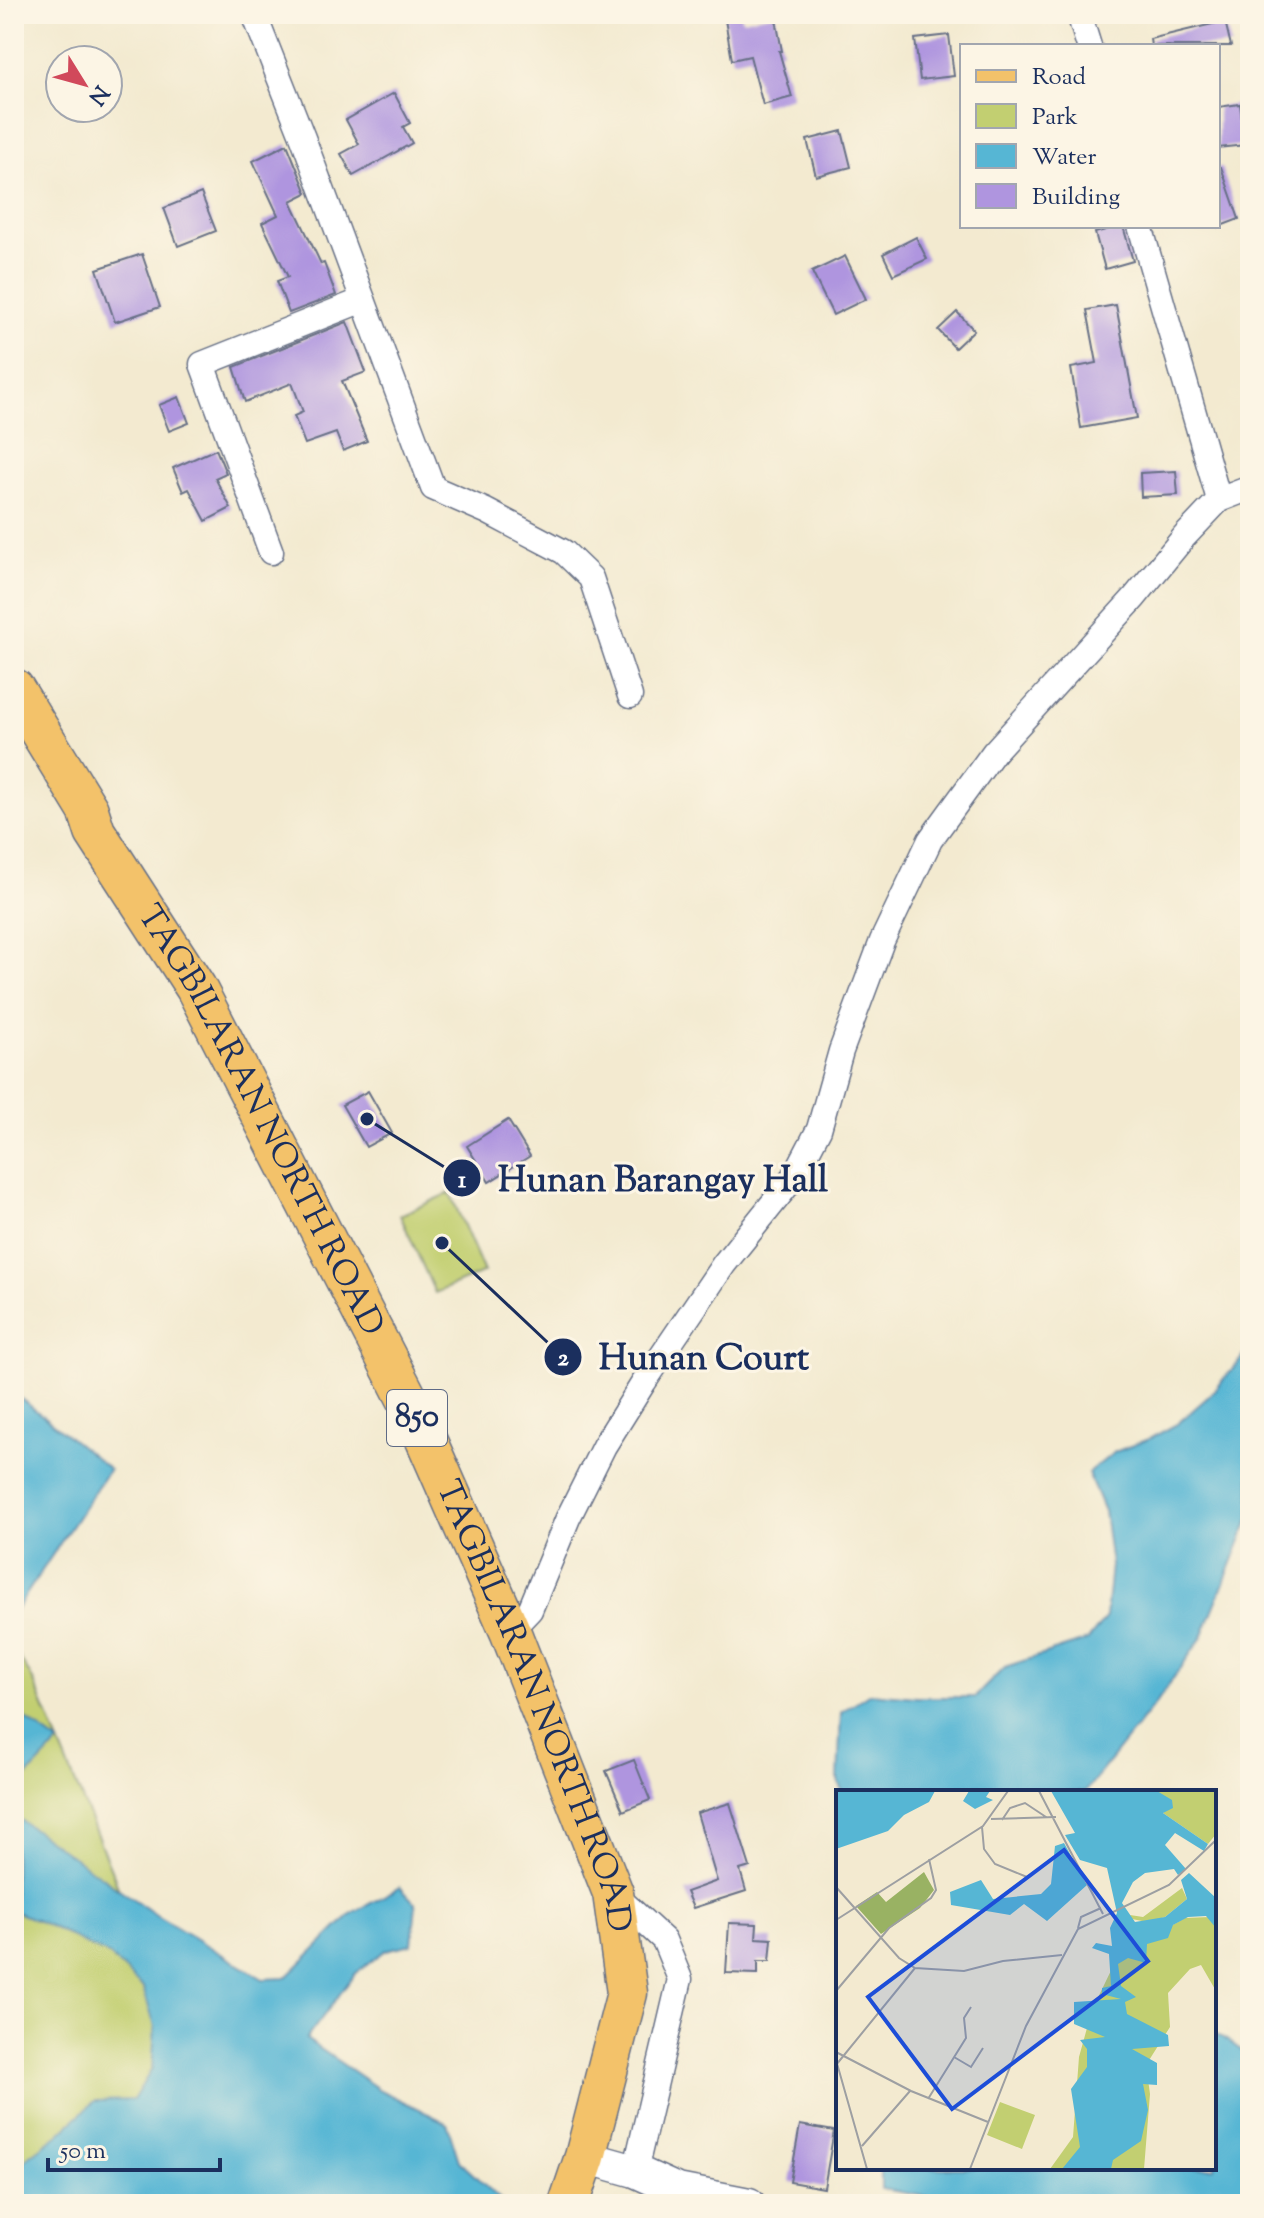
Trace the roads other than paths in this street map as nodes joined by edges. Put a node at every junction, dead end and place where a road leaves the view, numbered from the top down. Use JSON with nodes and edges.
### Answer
{"nodes":[{"id":1,"x":254,"y":14,"type":"edge"},
{"id":2,"x":1079,"y":14,"type":"edge"},
{"id":3,"x":1088,"y":44,"type":"edge"},
{"id":4,"x":1141,"y":228,"type":"edge"},
{"id":5,"x":363,"y":300,"type":"junction"},
{"id":6,"x":1250,"y":488,"type":"edge"},
{"id":7,"x":1219,"y":500,"type":"junction"},
{"id":8,"x":271,"y":552,"type":"dead end"},
{"id":9,"x":14,"y":689,"type":"edge"},
{"id":10,"x":630,"y":696,"type":"dead end"},
{"id":11,"x":510,"y":1631,"type":"junction"},
{"id":12,"x":613,"y":1893,"type":"junction"},
{"id":13,"x":585,"y":2157,"type":"junction"},
{"id":14,"x":635,"y":2171,"type":"junction"},
{"id":15,"x":569,"y":2204,"type":"edge"},
{"id":16,"x":749,"y":2204,"type":"edge"}],
"edges":[{"from":1,"to":5,"type":"street"},
{"from":2,"to":3,"type":"street"},
{"from":4,"to":7,"type":"street"},
{"from":5,"to":8,"type":"street"},
{"from":5,"to":10,"type":"street"},
{"from":6,"to":7,"type":"street"},
{"from":7,"to":11,"type":"street"},
{"from":9,"to":11,"type":"main road","name":"TAGBILARAN NORTH ROAD","number":"850"},
{"from":11,"to":12,"type":"main road","name":"TAGBILARAN NORTH ROAD","number":"850"},
{"from":12,"to":13,"type":"main road","name":"TAGBILARAN NORTH ROAD","number":"850"},
{"from":12,"to":14,"type":"street"},
{"from":13,"to":14,"type":"street"},
{"from":13,"to":15,"type":"main road","name":"TAGBILARAN NORTH ROAD","number":"850"},
{"from":14,"to":16,"type":"street"}]}
